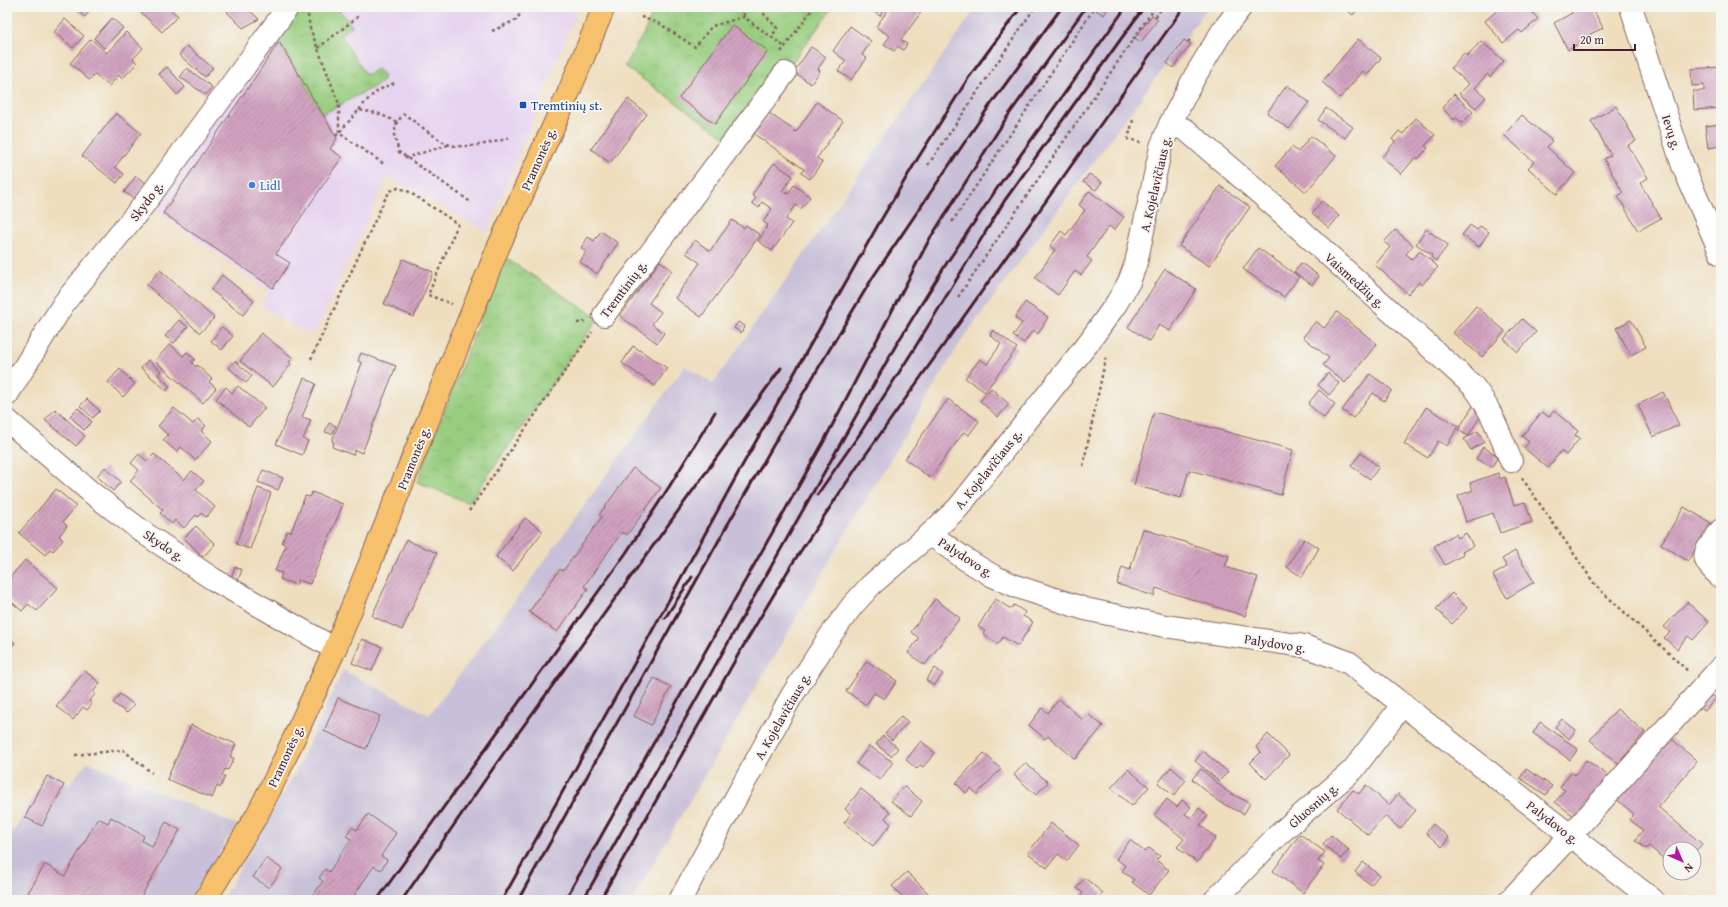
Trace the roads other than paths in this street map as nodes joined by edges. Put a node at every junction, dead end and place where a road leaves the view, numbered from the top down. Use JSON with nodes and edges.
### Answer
{"nodes":[{"id":1,"x":604,"y":7,"type":"edge"},
{"id":2,"x":1241,"y":7,"type":"edge"},
{"id":3,"x":1630,"y":7,"type":"edge"},
{"id":4,"x":298,"y":10,"type":"edge"},
{"id":5,"x":785,"y":73,"type":"dead end"},
{"id":6,"x":1170,"y":124,"type":"junction"},
{"id":7,"x":1721,"y":254,"type":"edge"},
{"id":8,"x":604,"y":315,"type":"road end"},
{"id":9,"x":7,"y":395,"type":"edge"},
{"id":10,"x":7,"y":420,"type":"edge"},
{"id":11,"x":1511,"y":461,"type":"road end"},
{"id":12,"x":1721,"y":530,"type":"edge"},
{"id":13,"x":930,"y":534,"type":"junction"},
{"id":14,"x":1721,"y":577,"type":"edge"},
{"id":15,"x":335,"y":649,"type":"junction"},
{"id":16,"x":1721,"y":667,"type":"edge"},
{"id":17,"x":1403,"y":704,"type":"junction"},
{"id":18,"x":1570,"y":836,"type":"junction"},
{"id":19,"x":205,"y":900,"type":"edge"},
{"id":20,"x":680,"y":900,"type":"edge"},
{"id":21,"x":1215,"y":900,"type":"edge"},
{"id":22,"x":1510,"y":900,"type":"edge"},
{"id":23,"x":1653,"y":900,"type":"edge"}],
"edges":[{"from":1,"to":15,"type":"main road","name":"Pramonės g."},
{"from":2,"to":6,"type":"street","name":"A. Kojelavičiaus g."},
{"from":3,"to":7,"type":"street","name":"Ievų g."},
{"from":4,"to":9,"type":"street","name":"Skydo g."},
{"from":5,"to":8,"type":"street","name":"Tremtinių g."},
{"from":6,"to":11,"type":"street","name":"Vaismedžių g."},
{"from":6,"to":13,"type":"street","name":"A. Kojelavičiaus g."},
{"from":10,"to":15,"type":"street","name":"Skydo g."},
{"from":12,"to":14,"type":"street"},
{"from":13,"to":17,"type":"street","name":"Palydovo g."},
{"from":13,"to":20,"type":"street","name":"A. Kojelavičiaus g."},
{"from":15,"to":19,"type":"main road","name":"Pramonės g."},
{"from":16,"to":18,"type":"street"},
{"from":17,"to":18,"type":"street","name":"Palydovo g."},
{"from":17,"to":21,"type":"street","name":"Gluosnių g."},
{"from":18,"to":22,"type":"street"},
{"from":18,"to":23,"type":"street","name":"Palydovo g."}]}
